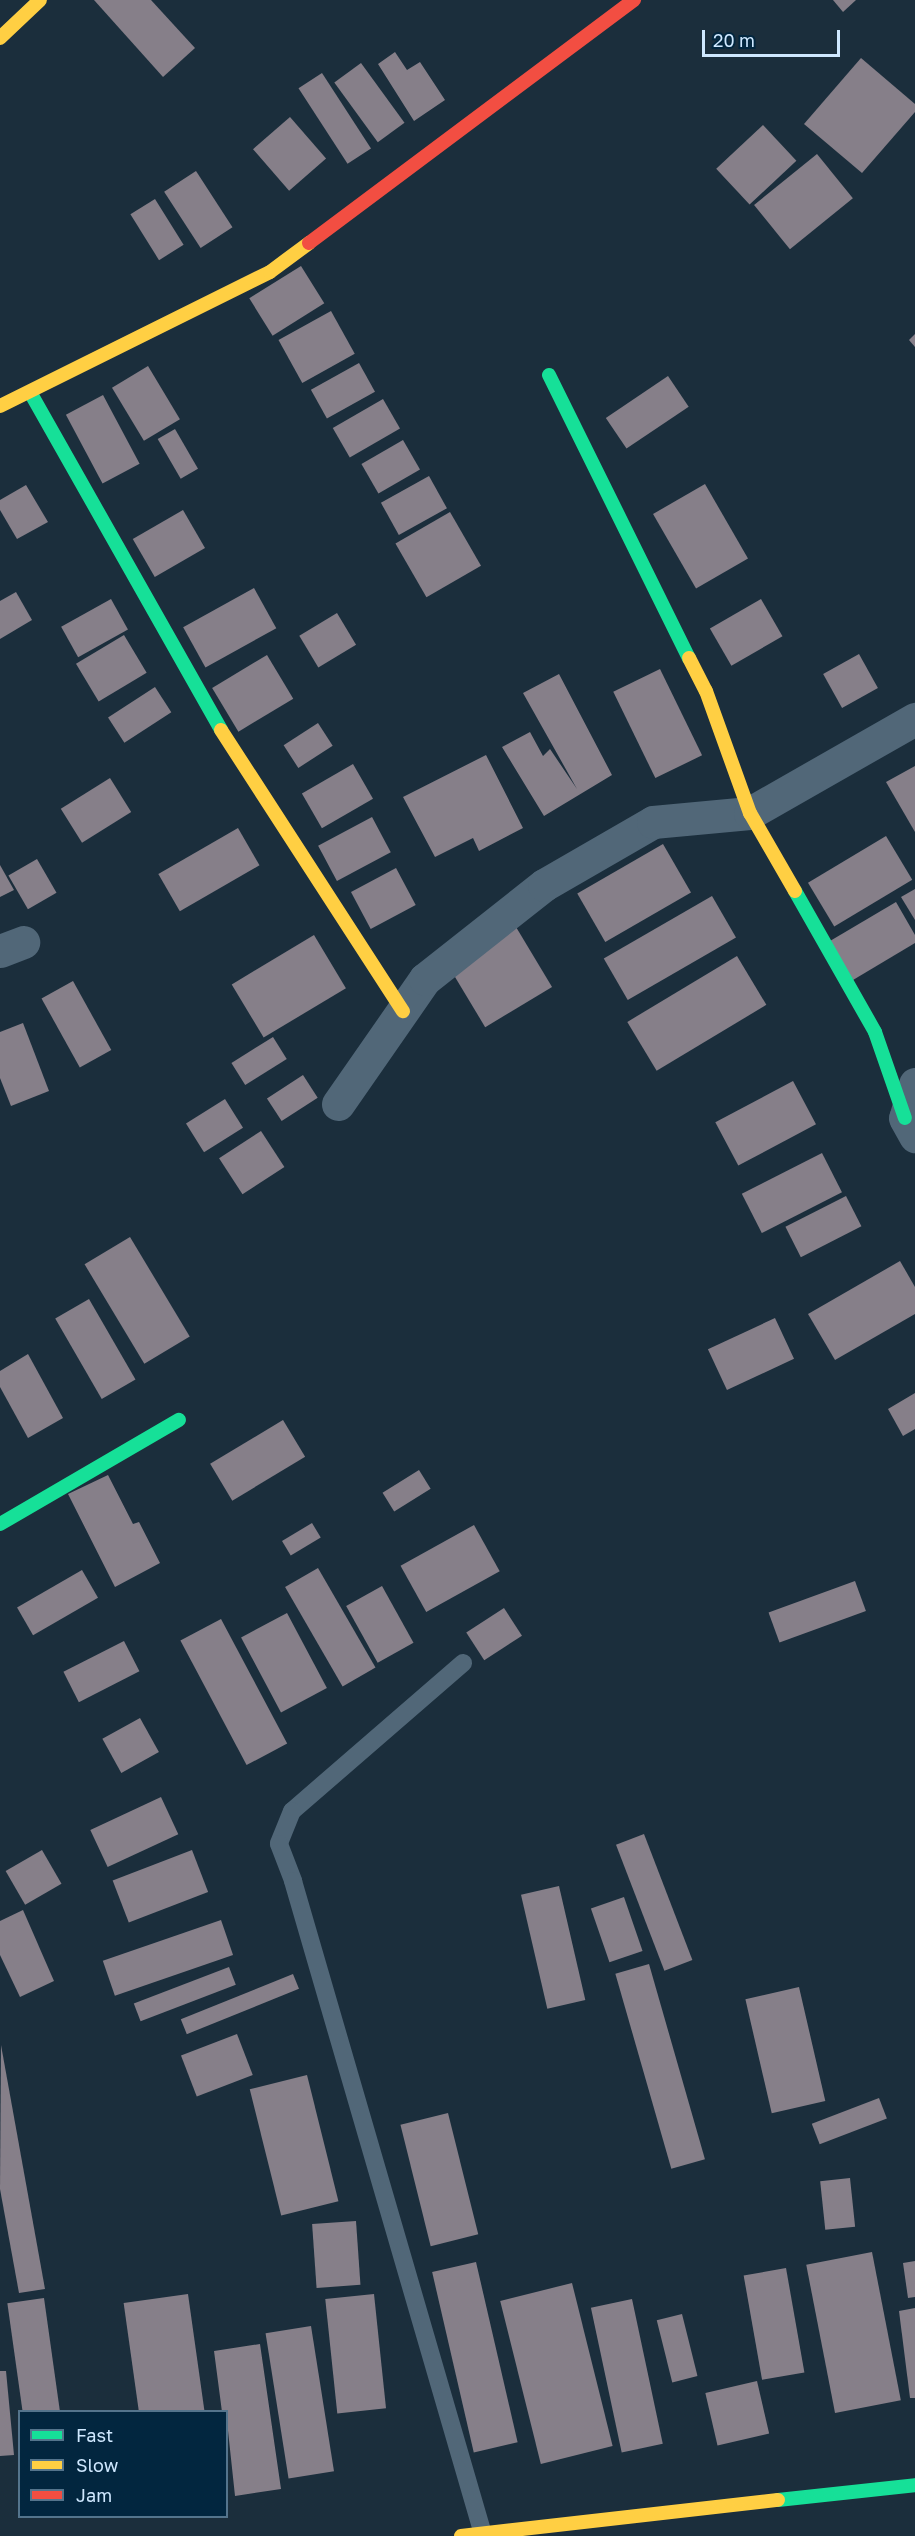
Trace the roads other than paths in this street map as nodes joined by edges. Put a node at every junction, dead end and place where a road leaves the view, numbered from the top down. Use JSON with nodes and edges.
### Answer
{"nodes":[{"id":1,"x":40,"y":0,"type":"edge"},
{"id":2,"x":634,"y":0,"type":"edge"},
{"id":3,"x":0,"y":38,"type":"edge"},
{"id":4,"x":549,"y":375,"type":"dead end"},
{"id":5,"x":30,"y":392,"type":"junction"},
{"id":6,"x":0,"y":406,"type":"edge"},
{"id":7,"x":915,"y":719,"type":"edge"},
{"id":8,"x":750,"y":813,"type":"junction"},
{"id":9,"x":403,"y":1011,"type":"junction"},
{"id":10,"x":915,"y":1084,"type":"edge"},
{"id":11,"x":338,"y":1104,"type":"dead end"},
{"id":12,"x":910,"y":1127,"type":"edge"},
{"id":13,"x":179,"y":1420,"type":"dead end"},
{"id":14,"x":0,"y":1524,"type":"edge"},
{"id":15,"x":463,"y":1663,"type":"dead end"},
{"id":16,"x":915,"y":2485,"type":"edge"},
{"id":17,"x":483,"y":2534,"type":"junction"},
{"id":18,"x":461,"y":2536,"type":"edge"}],
"edges":[{"from":1,"to":3,"type":"street"},
{"from":2,"to":5,"type":"street"},
{"from":4,"to":8,"type":"street"},
{"from":5,"to":6,"type":"street"},
{"from":5,"to":9,"type":"street"},
{"from":7,"to":8,"type":"street"},
{"from":8,"to":9,"type":"street"},
{"from":8,"to":12,"type":"street"},
{"from":9,"to":11,"type":"street"},
{"from":10,"to":12,"type":"street"},
{"from":13,"to":14,"type":"street"},
{"from":15,"to":17,"type":"lane"},
{"from":16,"to":17,"type":"street"},
{"from":17,"to":18,"type":"street"}]}
